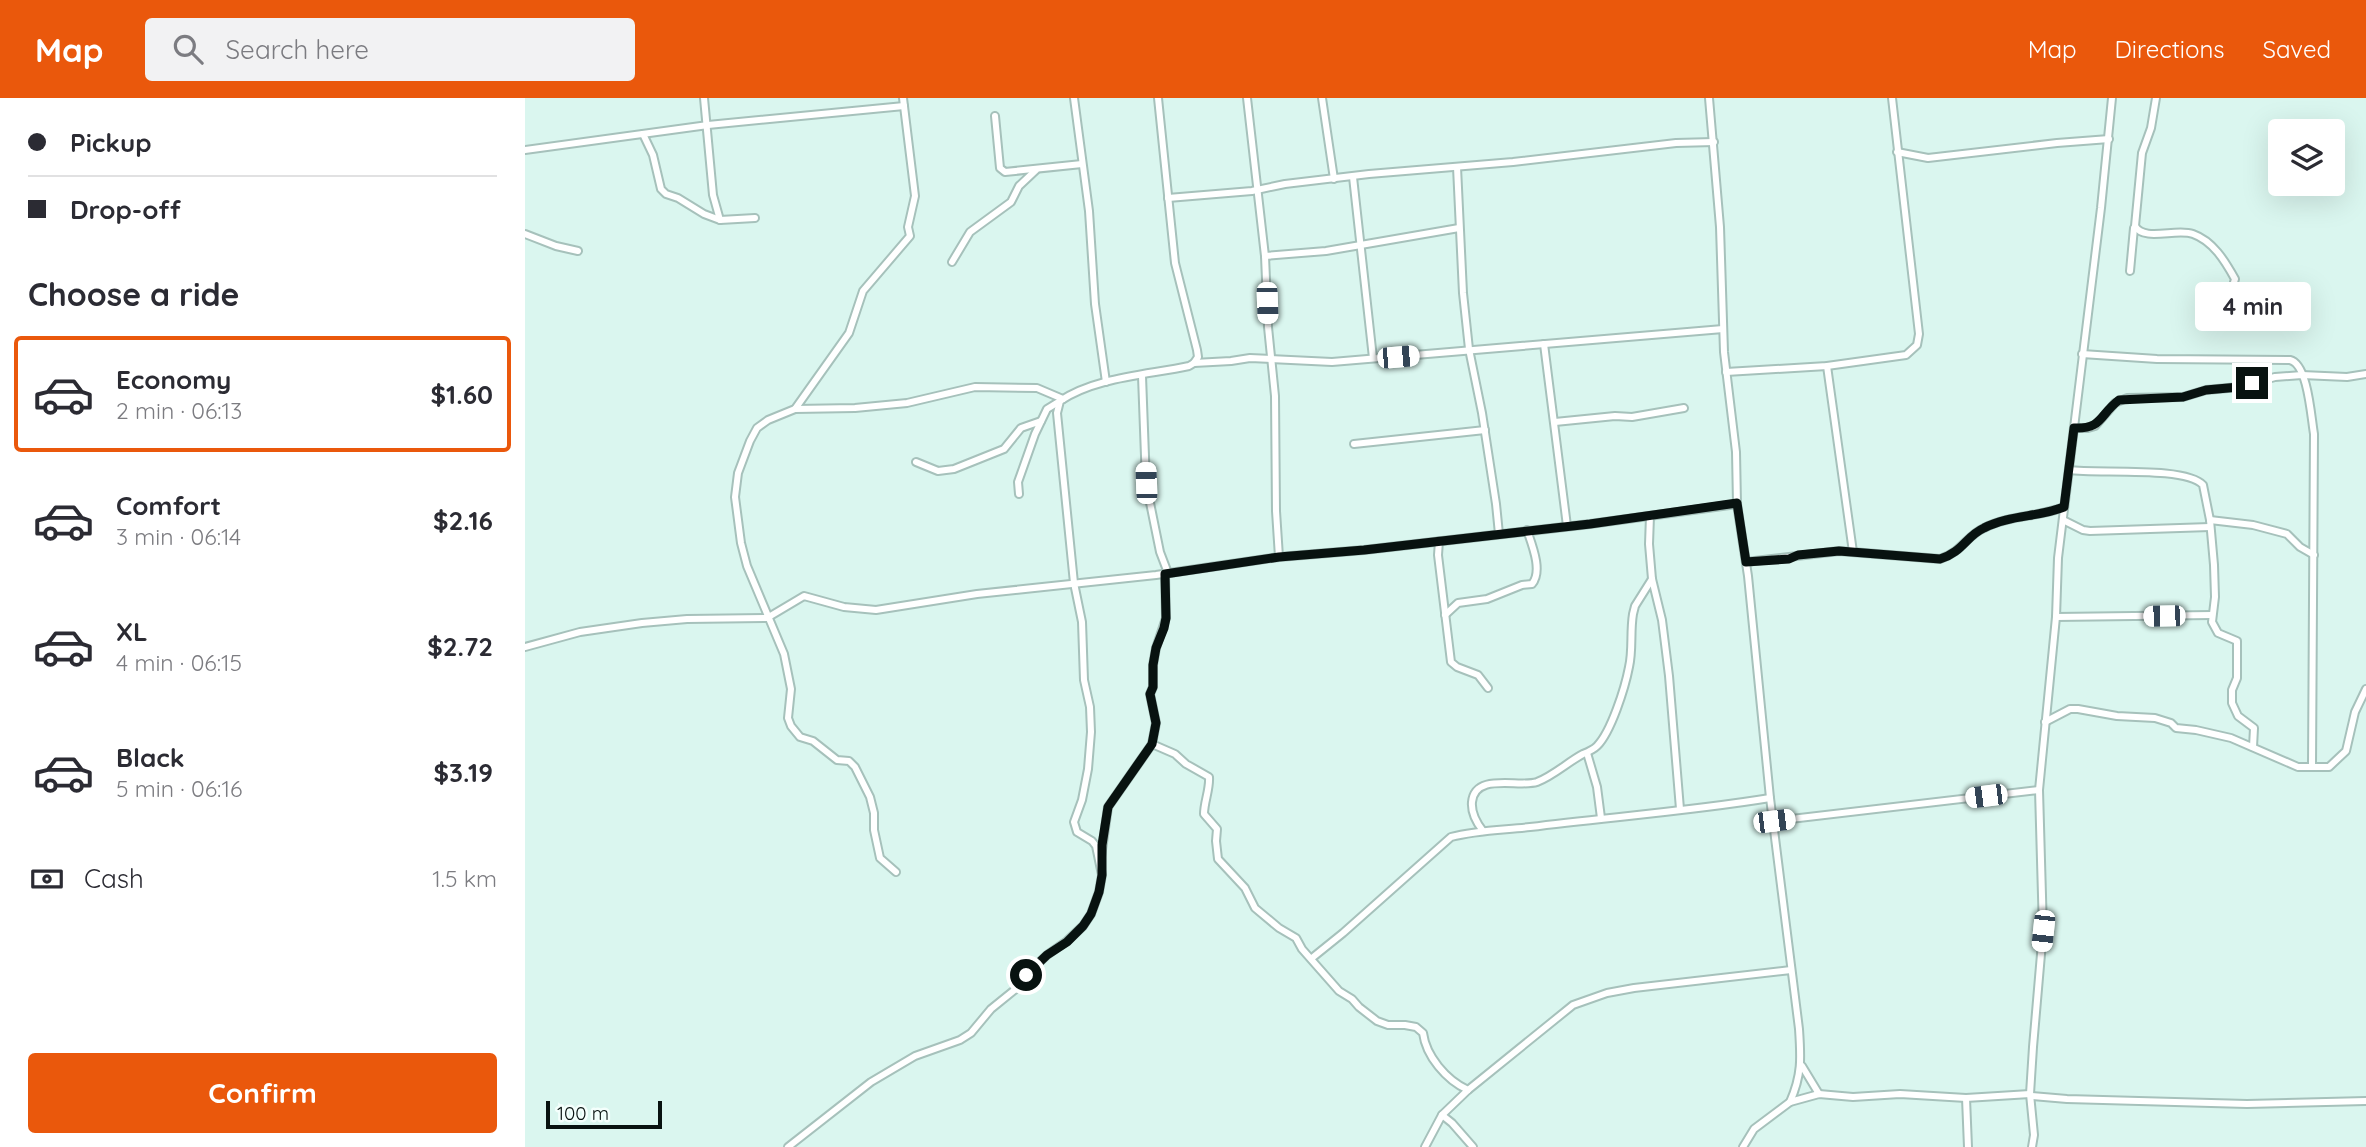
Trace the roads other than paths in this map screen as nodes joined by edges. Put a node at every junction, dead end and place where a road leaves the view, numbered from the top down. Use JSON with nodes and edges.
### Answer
{"nodes":[{"id":1,"x":704,"y":98,"type":"edge"},
{"id":2,"x":1074,"y":98,"type":"edge"},
{"id":3,"x":1158,"y":98,"type":"edge"},
{"id":4,"x":1247,"y":98,"type":"edge"},
{"id":5,"x":1322,"y":98,"type":"edge"},
{"id":6,"x":1709,"y":98,"type":"edge"},
{"id":7,"x":1892,"y":98,"type":"edge"},
{"id":8,"x":2112,"y":98,"type":"edge"},
{"id":9,"x":2156,"y":98,"type":"edge"},
{"id":10,"x":903,"y":102,"type":"edge"},
{"id":11,"x":995,"y":116,"type":"dead end"},
{"id":12,"x":708,"y":125,"type":"junction"},
{"id":13,"x":643,"y":134,"type":"junction"},
{"id":14,"x":2109,"y":139,"type":"junction"},
{"id":15,"x":1714,"y":142,"type":"junction"},
{"id":16,"x":525,"y":150,"type":"edge"},
{"id":17,"x":1897,"y":152,"type":"junction"},
{"id":18,"x":1082,"y":164,"type":"junction"},
{"id":19,"x":1457,"y":167,"type":"junction"},
{"id":20,"x":1036,"y":170,"type":"junction"},
{"id":21,"x":1353,"y":177,"type":"junction"},
{"id":22,"x":1334,"y":179,"type":"junction"},
{"id":23,"x":1258,"y":190,"type":"junction"},
{"id":24,"x":1168,"y":198,"type":"junction"},
{"id":25,"x":755,"y":218,"type":"dead end"},
{"id":26,"x":720,"y":220,"type":"junction"},
{"id":27,"x":2134,"y":226,"type":"junction"},
{"id":28,"x":1459,"y":228,"type":"junction"},
{"id":29,"x":525,"y":234,"type":"edge"},
{"id":30,"x":1360,"y":245,"type":"junction"},
{"id":31,"x":578,"y":251,"type":"dead end"},
{"id":32,"x":1265,"y":256,"type":"junction"},
{"id":33,"x":953,"y":262,"type":"dead end"},
{"id":34,"x":2130,"y":271,"type":"dead end"},
{"id":35,"x":2229,"y":299,"type":"dead end"},
{"id":36,"x":1723,"y":328,"type":"junction"},
{"id":37,"x":1544,"y":344,"type":"junction"},
{"id":38,"x":1469,"y":349,"type":"junction"},
{"id":39,"x":2082,"y":354,"type":"junction"},
{"id":40,"x":1271,"y":358,"type":"junction"},
{"id":41,"x":1373,"y":358,"type":"junction"},
{"id":42,"x":1195,"y":363,"type":"junction"},
{"id":43,"x":1827,"y":366,"type":"junction"},
{"id":44,"x":1726,"y":372,"type":"junction"},
{"id":45,"x":2366,"y":374,"type":"edge"},
{"id":46,"x":2302,"y":375,"type":"junction"},
{"id":47,"x":1142,"y":376,"type":"junction"},
{"id":48,"x":1105,"y":382,"type":"junction"},
{"id":49,"x":1061,"y":400,"type":"junction"},
{"id":50,"x":1684,"y":408,"type":"dead end"},
{"id":51,"x":795,"y":409,"type":"junction"},
{"id":52,"x":1041,"y":421,"type":"junction"},
{"id":53,"x":1555,"y":422,"type":"junction"},
{"id":54,"x":2074,"y":428,"type":"junction"},
{"id":55,"x":1485,"y":430,"type":"junction"},
{"id":56,"x":1354,"y":444,"type":"dead end"},
{"id":57,"x":916,"y":462,"type":"dead end"},
{"id":58,"x":2069,"y":470,"type":"junction"},
{"id":59,"x":1019,"y":494,"type":"dead end"},
{"id":60,"x":1737,"y":503,"type":"junction"},
{"id":61,"x":2064,"y":507,"type":"junction"},
{"id":62,"x":1650,"y":516,"type":"junction"},
{"id":63,"x":2063,"y":520,"type":"junction"},
{"id":64,"x":2210,"y":524,"type":"junction"},
{"id":65,"x":1567,"y":526,"type":"junction"},
{"id":66,"x":1527,"y":530,"type":"junction"},
{"id":67,"x":1499,"y":534,"type":"junction"},
{"id":68,"x":1439,"y":541,"type":"junction"},
{"id":69,"x":1853,"y":552,"type":"junction"},
{"id":70,"x":2313,"y":555,"type":"junction"},
{"id":71,"x":1279,"y":557,"type":"junction"},
{"id":72,"x":1746,"y":562,"type":"junction"},
{"id":73,"x":1167,"y":573,"type":"junction"},
{"id":74,"x":1652,"y":579,"type":"junction"},
{"id":75,"x":1074,"y":583,"type":"junction"},
{"id":76,"x":1445,"y":615,"type":"junction"},
{"id":77,"x":2212,"y":615,"type":"junction"},
{"id":78,"x":2056,"y":617,"type":"junction"},
{"id":79,"x":767,"y":618,"type":"junction"},
{"id":80,"x":525,"y":647,"type":"edge"},
{"id":81,"x":1488,"y":688,"type":"dead end"},
{"id":82,"x":2366,"y":689,"type":"edge"},
{"id":83,"x":2045,"y":722,"type":"junction"},
{"id":84,"x":1152,"y":744,"type":"junction"},
{"id":85,"x":2253,"y":747,"type":"junction"},
{"id":86,"x":1587,"y":753,"type":"junction"},
{"id":87,"x":2312,"y":767,"type":"junction"},
{"id":88,"x":2039,"y":790,"type":"junction"},
{"id":89,"x":1770,"y":798,"type":"junction"},
{"id":90,"x":1680,"y":809,"type":"junction"},
{"id":91,"x":1601,"y":818,"type":"junction"},
{"id":92,"x":1774,"y":821,"type":"junction"},
{"id":93,"x":1483,"y":831,"type":"junction"},
{"id":94,"x":1100,"y":861,"type":"junction"},
{"id":95,"x":895,"y":872,"type":"dead end"},
{"id":96,"x":1312,"y":958,"type":"junction"},
{"id":97,"x":1791,"y":970,"type":"junction"},
{"id":98,"x":1801,"y":1065,"type":"junction"},
{"id":99,"x":1468,"y":1090,"type":"junction"},
{"id":100,"x":1819,"y":1094,"type":"junction"},
{"id":101,"x":2030,"y":1095,"type":"junction"},
{"id":102,"x":1966,"y":1098,"type":"junction"},
{"id":103,"x":2366,"y":1101,"type":"edge"},
{"id":104,"x":1790,"y":1102,"type":"junction"},
{"id":105,"x":1442,"y":1115,"type":"junction"},
{"id":106,"x":788,"y":1147,"type":"edge"},
{"id":107,"x":1425,"y":1147,"type":"edge"},
{"id":108,"x":1473,"y":1147,"type":"edge"},
{"id":109,"x":1743,"y":1147,"type":"edge"},
{"id":110,"x":1968,"y":1147,"type":"edge"},
{"id":111,"x":2032,"y":1147,"type":"edge"}],
"edges":[{"from":1,"to":12,"type":"street"},
{"from":2,"to":18,"type":"street"},
{"from":3,"to":24,"type":"street"},
{"from":4,"to":23,"type":"street"},
{"from":5,"to":22,"type":"street"},
{"from":6,"to":15,"type":"street"},
{"from":7,"to":17,"type":"street"},
{"from":8,"to":14,"type":"street"},
{"from":9,"to":27,"type":"street"},
{"from":10,"to":12,"type":"street"},
{"from":10,"to":51,"type":"street"},
{"from":11,"to":20,"type":"street"},
{"from":12,"to":13,"type":"street"},
{"from":12,"to":26,"type":"street"},
{"from":13,"to":16,"type":"street"},
{"from":13,"to":26,"type":"street"},
{"from":14,"to":17,"type":"street"},
{"from":14,"to":39,"type":"street"},
{"from":15,"to":19,"type":"street"},
{"from":15,"to":36,"type":"street"},
{"from":17,"to":43,"type":"street"},
{"from":18,"to":20,"type":"street"},
{"from":18,"to":48,"type":"street"},
{"from":19,"to":21,"type":"street"},
{"from":19,"to":28,"type":"street"},
{"from":20,"to":33,"type":"street"},
{"from":21,"to":22,"type":"street"},
{"from":21,"to":30,"type":"street"},
{"from":22,"to":23,"type":"street"},
{"from":23,"to":24,"type":"street"},
{"from":23,"to":32,"type":"street"},
{"from":24,"to":42,"type":"street"},
{"from":25,"to":26,"type":"street"},
{"from":27,"to":34,"type":"street"},
{"from":27,"to":35,"type":"street"},
{"from":28,"to":30,"type":"street"},
{"from":28,"to":38,"type":"street"},
{"from":29,"to":31,"type":"street"},
{"from":30,"to":32,"type":"street"},
{"from":30,"to":41,"type":"street"},
{"from":32,"to":40,"type":"street"},
{"from":36,"to":37,"type":"street"},
{"from":36,"to":44,"type":"street"},
{"from":37,"to":38,"type":"street"},
{"from":37,"to":53,"type":"street"},
{"from":38,"to":41,"type":"street"},
{"from":38,"to":55,"type":"street"},
{"from":39,"to":46,"type":"street"},
{"from":39,"to":54,"type":"street"},
{"from":40,"to":41,"type":"street"},
{"from":40,"to":42,"type":"street"},
{"from":40,"to":71,"type":"street"},
{"from":42,"to":47,"type":"street"},
{"from":43,"to":44,"type":"street"},
{"from":43,"to":69,"type":"street"},
{"from":44,"to":60,"type":"street"},
{"from":45,"to":46,"type":"street"},
{"from":46,"to":54,"type":"street"},
{"from":46,"to":70,"type":"street"},
{"from":47,"to":48,"type":"street"},
{"from":47,"to":73,"type":"street"},
{"from":48,"to":49,"type":"street"},
{"from":49,"to":51,"type":"street"},
{"from":49,"to":52,"type":"street"},
{"from":49,"to":75,"type":"street"},
{"from":50,"to":53,"type":"street"},
{"from":51,"to":79,"type":"street"},
{"from":52,"to":57,"type":"street"},
{"from":52,"to":59,"type":"street"},
{"from":53,"to":65,"type":"street"},
{"from":54,"to":58,"type":"street"},
{"from":55,"to":56,"type":"street"},
{"from":55,"to":67,"type":"street"},
{"from":58,"to":61,"type":"street"},
{"from":58,"to":64,"type":"street"},
{"from":60,"to":62,"type":"street"},
{"from":60,"to":72,"type":"street"},
{"from":61,"to":63,"type":"street"},
{"from":61,"to":69,"type":"street"},
{"from":62,"to":65,"type":"street"},
{"from":62,"to":74,"type":"street"},
{"from":63,"to":64,"type":"street"},
{"from":63,"to":78,"type":"street"},
{"from":64,"to":70,"type":"street"},
{"from":64,"to":77,"type":"street"},
{"from":65,"to":66,"type":"street"},
{"from":66,"to":67,"type":"street"},
{"from":66,"to":76,"type":"street"},
{"from":67,"to":68,"type":"street"},
{"from":68,"to":71,"type":"street"},
{"from":68,"to":76,"type":"street"},
{"from":69,"to":72,"type":"street"},
{"from":70,"to":87,"type":"street"},
{"from":71,"to":73,"type":"street"},
{"from":72,"to":89,"type":"street"},
{"from":73,"to":75,"type":"street"},
{"from":73,"to":84,"type":"street"},
{"from":74,"to":86,"type":"street"},
{"from":74,"to":90,"type":"street"},
{"from":75,"to":79,"type":"street"},
{"from":75,"to":94,"type":"street"},
{"from":76,"to":81,"type":"street"},
{"from":77,"to":78,"type":"street"},
{"from":77,"to":85,"type":"street"},
{"from":78,"to":83,"type":"street"},
{"from":79,"to":80,"type":"street"},
{"from":79,"to":95,"type":"street"},
{"from":82,"to":87,"type":"street"},
{"from":83,"to":85,"type":"street"},
{"from":83,"to":88,"type":"street"},
{"from":84,"to":94,"type":"street"},
{"from":84,"to":96,"type":"street"},
{"from":85,"to":87,"type":"street"},
{"from":86,"to":91,"type":"street"},
{"from":86,"to":93,"type":"street"},
{"from":88,"to":92,"type":"street"},
{"from":88,"to":101,"type":"street"},
{"from":89,"to":90,"type":"street"},
{"from":89,"to":92,"type":"street"},
{"from":90,"to":91,"type":"street"},
{"from":91,"to":93,"type":"street"},
{"from":92,"to":97,"type":"street"},
{"from":93,"to":96,"type":"street"},
{"from":94,"to":106,"type":"street"},
{"from":96,"to":99,"type":"street"},
{"from":97,"to":98,"type":"street"},
{"from":97,"to":99,"type":"street"},
{"from":98,"to":100,"type":"street"},
{"from":98,"to":104,"type":"street"},
{"from":99,"to":105,"type":"street"},
{"from":100,"to":102,"type":"street"},
{"from":100,"to":104,"type":"street"},
{"from":101,"to":102,"type":"street"},
{"from":101,"to":103,"type":"street"},
{"from":101,"to":111,"type":"street"},
{"from":102,"to":110,"type":"street"},
{"from":104,"to":109,"type":"street"},
{"from":105,"to":107,"type":"street"},
{"from":105,"to":108,"type":"street"}]}
